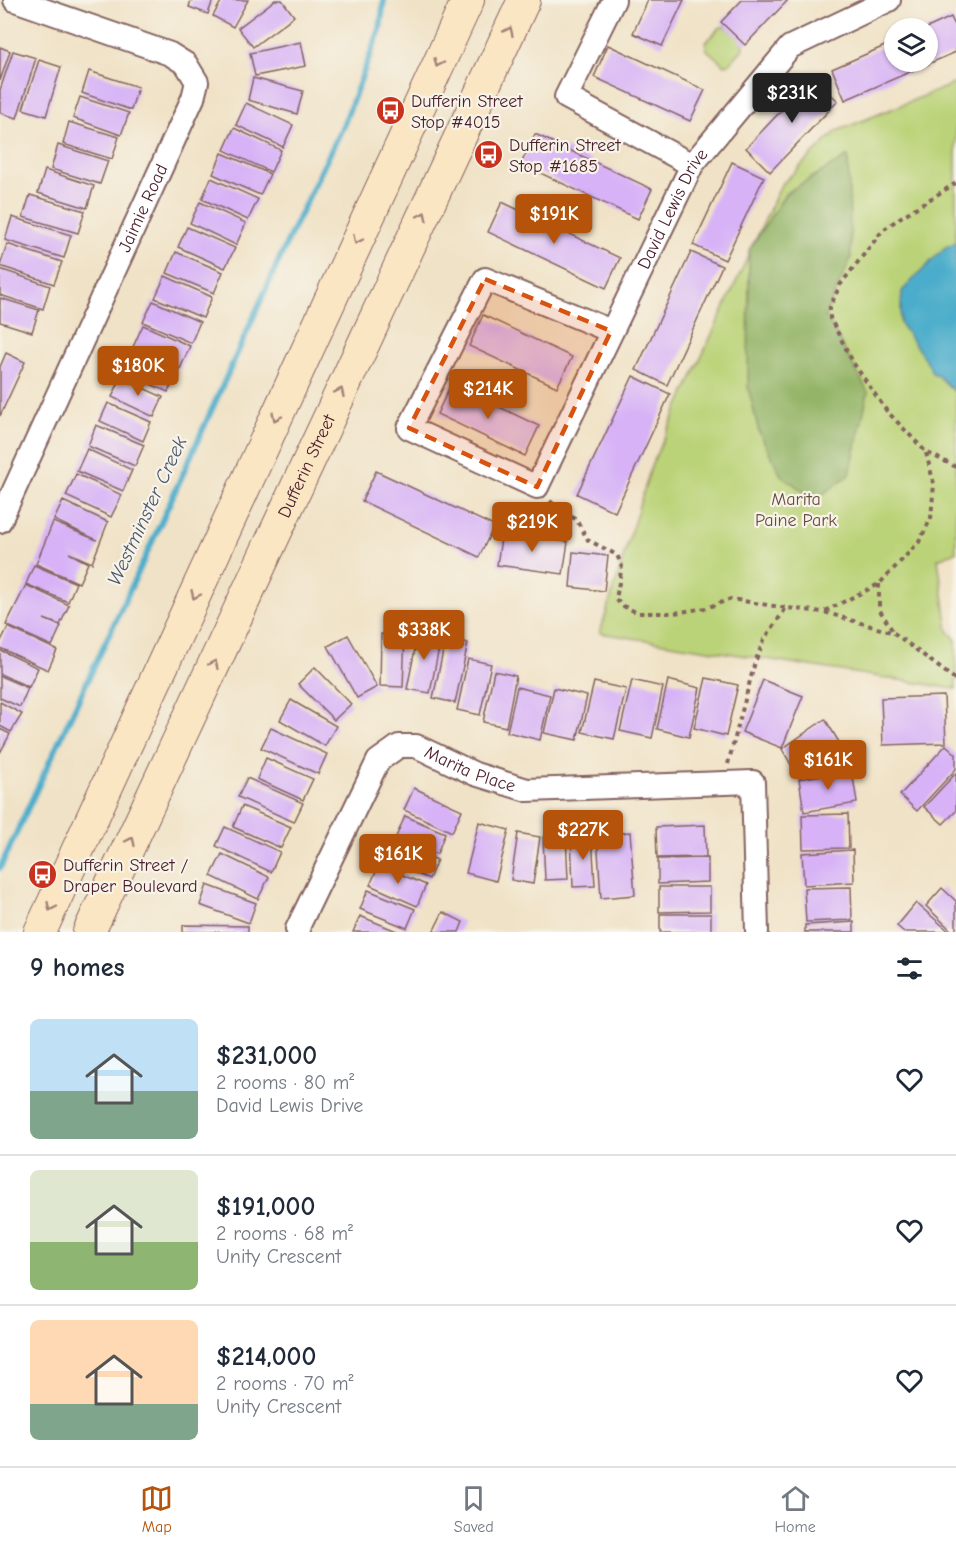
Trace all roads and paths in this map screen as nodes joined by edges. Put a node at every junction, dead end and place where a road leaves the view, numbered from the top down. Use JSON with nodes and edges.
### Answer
{"nodes":[{"id":1,"x":15,"y":0,"type":"edge"},
{"id":2,"x":468,"y":0,"type":"edge"},
{"id":3,"x":524,"y":0,"type":"edge"},
{"id":4,"x":614,"y":0,"type":"edge"},
{"id":5,"x":889,"y":0,"type":"edge"},
{"id":6,"x":692,"y":165,"type":"junction"},
{"id":7,"x":956,"y":183,"type":"edge"},
{"id":8,"x":611,"y":331,"type":"junction"},
{"id":9,"x":926,"y":452,"type":"junction"},
{"id":10,"x":956,"y":467,"type":"edge"},
{"id":11,"x":10,"y":474,"type":"edge"},
{"id":12,"x":537,"y":487,"type":"junction"},
{"id":13,"x":0,"y":521,"type":"edge"},
{"id":14,"x":879,"y":584,"type":"junction"},
{"id":15,"x":786,"y":608,"type":"junction"},
{"id":16,"x":824,"y":612,"type":"junction"},
{"id":17,"x":894,"y":633,"type":"junction"},
{"id":18,"x":956,"y":680,"type":"edge"},
{"id":19,"x":724,"y":782,"type":"junction"},
{"id":20,"x":40,"y":932,"type":"edge"},
{"id":21,"x":89,"y":932,"type":"edge"},
{"id":22,"x":299,"y":932,"type":"edge"},
{"id":23,"x":757,"y":932,"type":"edge"}],
"edges":[{"from":1,"to":11,"type":"street","name":"Jaimie Road"},
{"from":2,"to":20,"type":"main road","one_way":true},
{"from":21,"to":3,"type":"main road","name":"Dufferin Street","one_way":true},
{"from":4,"to":6,"type":"street"},
{"from":5,"to":6,"type":"street","name":"David Lewis Drive"},
{"from":6,"to":8,"type":"street","name":"David Lewis Drive"},
{"from":7,"to":9,"type":"path"},
{"from":8,"to":12,"type":"street","name":"David Lewis Drive"},
{"from":8,"to":12,"type":"street"},
{"from":9,"to":10,"type":"path"},
{"from":9,"to":14,"type":"path"},
{"from":11,"to":13,"type":"street","name":"Jaimie Road"},
{"from":12,"to":15,"type":"path"},
{"from":14,"to":16,"type":"path"},
{"from":14,"to":17,"type":"path"},
{"from":15,"to":16,"type":"path"},
{"from":15,"to":19,"type":"path"},
{"from":16,"to":17,"type":"path"},
{"from":17,"to":18,"type":"path"},
{"from":19,"to":22,"type":"street","name":"Marita Place"},
{"from":19,"to":23,"type":"street","name":"Marita Place"}]}
